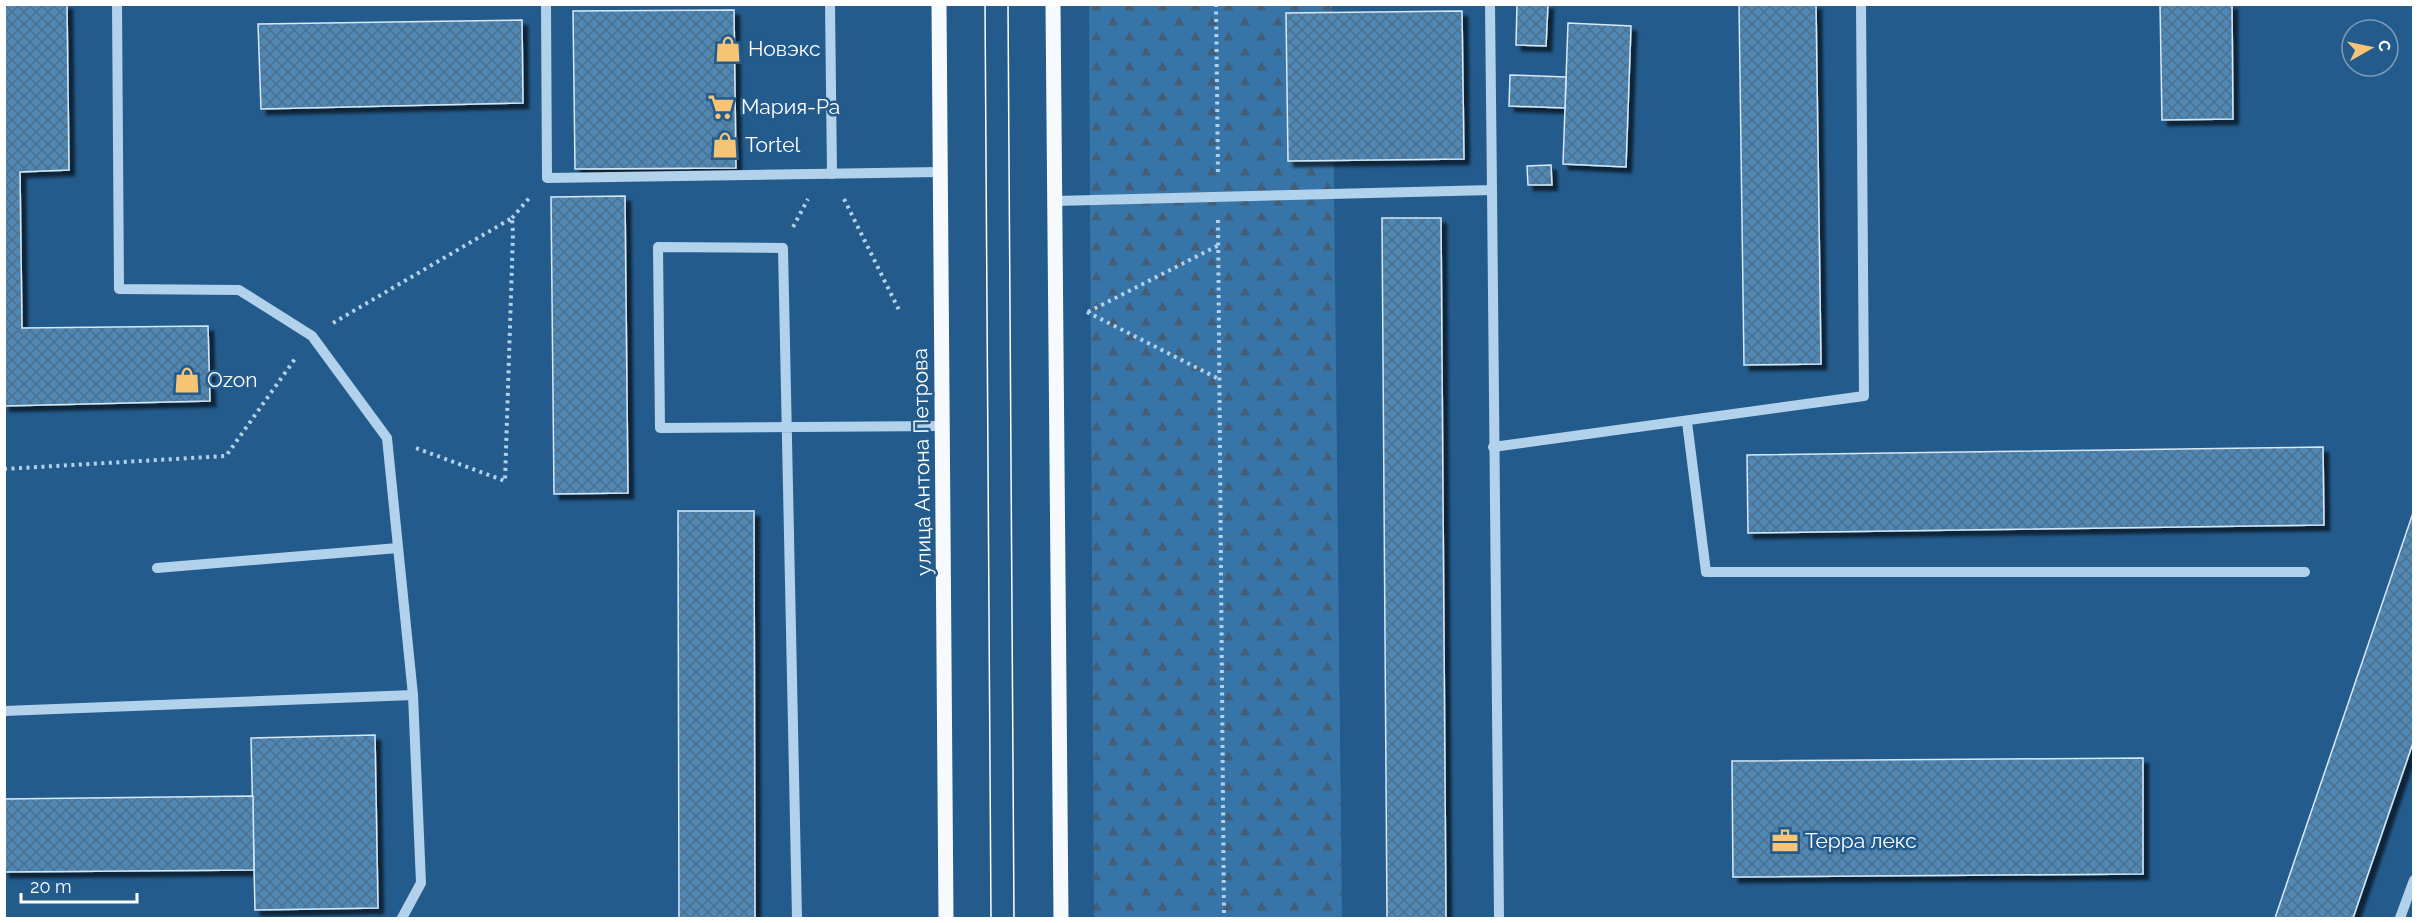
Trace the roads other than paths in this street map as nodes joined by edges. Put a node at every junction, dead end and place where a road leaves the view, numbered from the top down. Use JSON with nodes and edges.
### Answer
{"nodes":[{"id":1,"x":117,"y":4,"type":"edge"},
{"id":2,"x":546,"y":4,"type":"edge"},
{"id":3,"x":830,"y":4,"type":"edge"},
{"id":4,"x":939,"y":4,"type":"edge"},
{"id":5,"x":1053,"y":4,"type":"edge"},
{"id":6,"x":1490,"y":4,"type":"edge"},
{"id":7,"x":1861,"y":4,"type":"edge"},
{"id":8,"x":940,"y":172,"type":"junction"},
{"id":9,"x":826,"y":174,"type":"junction"},
{"id":10,"x":1492,"y":190,"type":"junction"},
{"id":11,"x":1054,"y":201,"type":"junction"},
{"id":12,"x":1687,"y":422,"type":"junction"},
{"id":13,"x":787,"y":426,"type":"junction"},
{"id":14,"x":943,"y":426,"type":"junction"},
{"id":15,"x":1493,"y":447,"type":"junction"},
{"id":16,"x":398,"y":548,"type":"junction"},
{"id":17,"x":157,"y":568,"type":"dead end"},
{"id":18,"x":2305,"y":572,"type":"dead end"},
{"id":19,"x":413,"y":695,"type":"junction"},
{"id":20,"x":4,"y":711,"type":"edge"},
{"id":21,"x":2414,"y":880,"type":"edge"},
{"id":22,"x":402,"y":918,"type":"edge"},
{"id":23,"x":797,"y":918,"type":"edge"},
{"id":24,"x":946,"y":918,"type":"edge"},
{"id":25,"x":1061,"y":918,"type":"edge"},
{"id":26,"x":1499,"y":918,"type":"edge"},
{"id":27,"x":2400,"y":918,"type":"edge"}],
"edges":[{"from":1,"to":16,"type":"lane"},
{"from":2,"to":9,"type":"lane"},
{"from":3,"to":9,"type":"lane"},
{"from":4,"to":8,"type":"main road","name":"улица Антона Петрова"},
{"from":5,"to":11,"type":"main road"},
{"from":6,"to":10,"type":"lane"},
{"from":7,"to":12,"type":"lane"},
{"from":8,"to":9,"type":"lane"},
{"from":8,"to":14,"type":"main road","name":"улица Антона Петрова"},
{"from":10,"to":11,"type":"lane"},
{"from":10,"to":15,"type":"lane"},
{"from":11,"to":25,"type":"main road"},
{"from":12,"to":15,"type":"lane"},
{"from":12,"to":18,"type":"lane"},
{"from":13,"to":13,"type":"lane"},
{"from":13,"to":14,"type":"lane"},
{"from":13,"to":23,"type":"lane"},
{"from":14,"to":24,"type":"main road","name":"улица Антона Петрова"},
{"from":15,"to":26,"type":"lane"},
{"from":16,"to":17,"type":"lane"},
{"from":16,"to":19,"type":"lane"},
{"from":19,"to":20,"type":"lane"},
{"from":19,"to":22,"type":"lane"},
{"from":21,"to":27,"type":"lane"}]}
